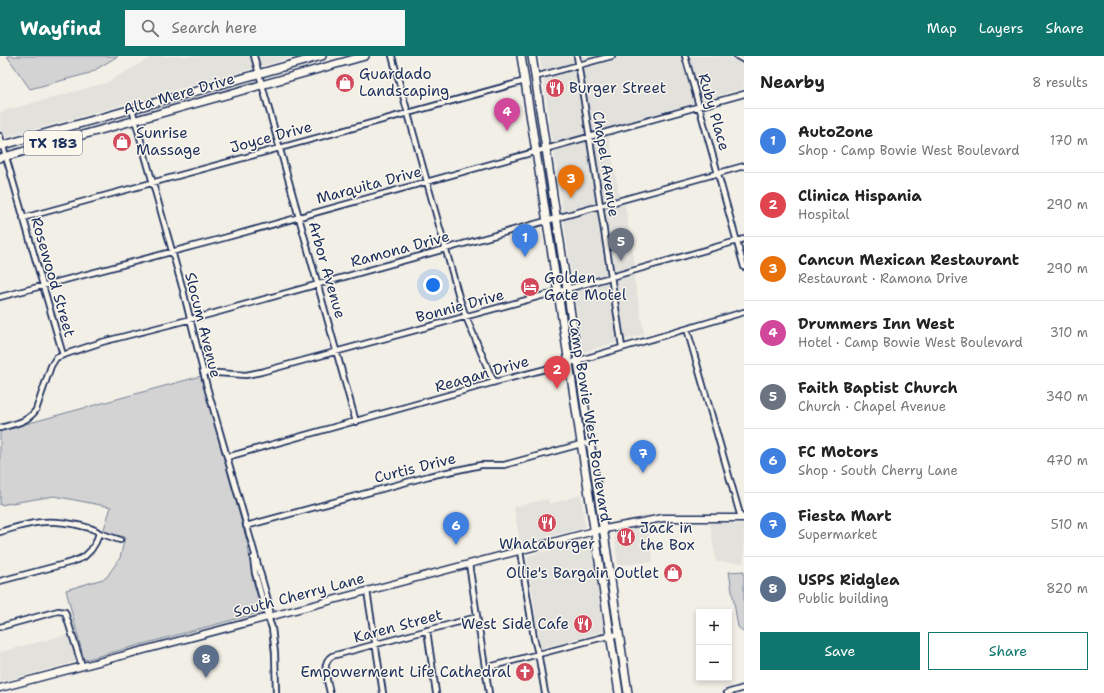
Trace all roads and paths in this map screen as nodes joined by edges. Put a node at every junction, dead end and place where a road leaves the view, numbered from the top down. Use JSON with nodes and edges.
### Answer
{"nodes":[{"id":1,"x":254,"y":56,"type":"edge"},
{"id":2,"x":322,"y":56,"type":"edge"},
{"id":3,"x":365,"y":56,"type":"edge"},
{"id":4,"x":392,"y":56,"type":"edge"},
{"id":5,"x":533,"y":56,"type":"edge"},
{"id":6,"x":577,"y":56,"type":"edge"},
{"id":7,"x":612,"y":56,"type":"edge"},
{"id":8,"x":685,"y":56,"type":"edge"},
{"id":9,"x":737,"y":56,"type":"edge"},
{"id":10,"x":521,"y":57,"type":"edge"},
{"id":11,"x":744,"y":60,"type":"edge"},
{"id":12,"x":578,"y":65,"type":"junction"},
{"id":13,"x":259,"y":74,"type":"junction"},
{"id":14,"x":535,"y":74,"type":"junction"},
{"id":15,"x":525,"y":81,"type":"junction"},
{"id":16,"x":262,"y":85,"type":"junction"},
{"id":17,"x":744,"y":94,"type":"edge"},
{"id":18,"x":700,"y":106,"type":"junction"},
{"id":19,"x":132,"y":109,"type":"junction"},
{"id":20,"x":408,"y":112,"type":"junction"},
{"id":21,"x":136,"y":120,"type":"junction"},
{"id":22,"x":0,"y":136,"type":"edge"},
{"id":23,"x":590,"y":136,"type":"junction"},
{"id":24,"x":1,"y":145,"type":"edge"},
{"id":25,"x":280,"y":148,"type":"junction"},
{"id":26,"x":546,"y":148,"type":"junction"},
{"id":27,"x":536,"y":151,"type":"junction"},
{"id":28,"x":3,"y":157,"type":"edge"},
{"id":29,"x":744,"y":166,"type":"edge"},
{"id":30,"x":718,"y":173,"type":"junction"},
{"id":31,"x":427,"y":181,"type":"junction"},
{"id":32,"x":153,"y":182,"type":"junction"},
{"id":33,"x":600,"y":206,"type":"junction"},
{"id":34,"x":299,"y":216,"type":"junction"},
{"id":35,"x":23,"y":218,"type":"junction"},
{"id":36,"x":556,"y":218,"type":"junction"},
{"id":37,"x":546,"y":221,"type":"junction"},
{"id":38,"x":744,"y":239,"type":"edge"},
{"id":39,"x":737,"y":241,"type":"junction"},
{"id":40,"x":445,"y":249,"type":"junction"},
{"id":41,"x":172,"y":251,"type":"junction"},
{"id":42,"x":744,"y":267,"type":"edge"},
{"id":43,"x":611,"y":277,"type":"junction"},
{"id":44,"x":318,"y":283,"type":"junction"},
{"id":45,"x":43,"y":285,"type":"junction"},
{"id":46,"x":567,"y":289,"type":"junction"},
{"id":47,"x":557,"y":292,"type":"junction"},
{"id":48,"x":0,"y":296,"type":"edge"},
{"id":49,"x":744,"y":312,"type":"edge"},
{"id":50,"x":466,"y":317,"type":"junction"},
{"id":51,"x":190,"y":319,"type":"junction"},
{"id":52,"x":687,"y":329,"type":"junction"},
{"id":53,"x":622,"y":348,"type":"junction"},
{"id":54,"x":337,"y":351,"type":"junction"},
{"id":55,"x":63,"y":354,"type":"junction"},
{"id":56,"x":577,"y":360,"type":"junction"},
{"id":57,"x":569,"y":362,"type":"junction"},
{"id":58,"x":203,"y":372,"type":"junction"},
{"id":59,"x":495,"y":382,"type":"junction"},
{"id":60,"x":356,"y":422,"type":"junction"},
{"id":61,"x":0,"y":428,"type":"edge"},
{"id":62,"x":581,"y":444,"type":"junction"},
{"id":63,"x":590,"y":444,"type":"junction"},
{"id":64,"x":227,"y":458,"type":"junction"},
{"id":65,"x":742,"y":518,"type":"edge"},
{"id":66,"x":246,"y":526,"type":"junction"},
{"id":67,"x":604,"y":529,"type":"junction"},
{"id":68,"x":594,"y":531,"type":"junction"},
{"id":69,"x":0,"y":532,"type":"edge"},
{"id":70,"x":98,"y":532,"type":"junction"},
{"id":71,"x":120,"y":540,"type":"dead end"},
{"id":72,"x":520,"y":551,"type":"junction"},
{"id":73,"x":469,"y":564,"type":"junction"},
{"id":74,"x":0,"y":581,"type":"edge"},
{"id":75,"x":367,"y":591,"type":"junction"},
{"id":76,"x":268,"y":616,"type":"junction"},
{"id":77,"x":477,"y":617,"type":"junction"},
{"id":78,"x":0,"y":627,"type":"edge"},
{"id":79,"x":426,"y":630,"type":"junction"},
{"id":80,"x":620,"y":634,"type":"junction"},
{"id":81,"x":610,"y":636,"type":"junction"},
{"id":82,"x":376,"y":644,"type":"junction"},
{"id":83,"x":538,"y":654,"type":"junction"},
{"id":84,"x":82,"y":666,"type":"junction"},
{"id":85,"x":486,"y":668,"type":"junction"},
{"id":86,"x":0,"y":688,"type":"edge"},
{"id":87,"x":744,"y":688,"type":"edge"},
{"id":88,"x":276,"y":693,"type":"edge"},
{"id":89,"x":330,"y":693,"type":"edge"},
{"id":90,"x":383,"y":693,"type":"edge"},
{"id":91,"x":436,"y":693,"type":"edge"},
{"id":92,"x":489,"y":693,"type":"edge"},
{"id":93,"x":545,"y":693,"type":"edge"},
{"id":94,"x":619,"y":693,"type":"edge"},
{"id":95,"x":628,"y":693,"type":"edge"},
{"id":96,"x":727,"y":693,"type":"edge"}],
"edges":[{"from":1,"to":13,"type":"street","name":"Arbor Avenue"},
{"from":2,"to":13,"type":"main road","name":"Alta Mere Drive","number":"TX 183"},
{"from":3,"to":16,"type":"main road","name":"Alta Mere Drive","number":"TX 183"},
{"from":4,"to":20,"type":"street"},
{"from":5,"to":14,"type":"main road","name":"Camp Bowie West Boulevard"},
{"from":6,"to":12,"type":"street","name":"Chapel Avenue"},
{"from":7,"to":12,"type":"street"},
{"from":8,"to":18,"type":"street","name":"Ruby Place"},
{"from":9,"to":11,"type":"street"},
{"from":10,"to":15,"type":"main road","name":"Camp Bowie West Boulevard"},
{"from":12,"to":14,"type":"street"},
{"from":12,"to":23,"type":"street","name":"Chapel Avenue"},
{"from":13,"to":16,"type":"street","name":"Arbor Avenue"},
{"from":13,"to":19,"type":"main road","name":"Alta Mere Drive","number":"TX 183"},
{"from":14,"to":26,"type":"main road","name":"Camp Bowie West Boulevard"},
{"from":15,"to":20,"type":"street","name":"Joyce Drive"},
{"from":15,"to":27,"type":"main road","name":"Camp Bowie West Boulevard"},
{"from":16,"to":21,"type":"main road","name":"Alta Mere Drive","number":"TX 183"},
{"from":16,"to":25,"type":"street","name":"Arbor Avenue"},
{"from":17,"to":18,"type":"street","name":"Marquita Drive"},
{"from":18,"to":23,"type":"street","name":"Marquita Drive"},
{"from":18,"to":30,"type":"street","name":"Ruby Place"},
{"from":19,"to":21,"type":"street","name":"Slocum Avenue"},
{"from":19,"to":24,"type":"main road","name":"Alta Mere Drive","number":"TX 183"},
{"from":20,"to":25,"type":"street","name":"Joyce Drive"},
{"from":20,"to":31,"type":"street"},
{"from":21,"to":28,"type":"main road","name":"Alta Mere Drive","number":"TX 183"},
{"from":21,"to":32,"type":"street","name":"Slocum Avenue"},
{"from":22,"to":24,"type":"street","name":"Rosewood Street"},
{"from":23,"to":26,"type":"street","name":"Marquita Drive"},
{"from":23,"to":33,"type":"street","name":"Chapel Avenue"},
{"from":24,"to":28,"type":"street","name":"Rosewood Street"},
{"from":25,"to":32,"type":"street","name":"Joyce Drive"},
{"from":25,"to":34,"type":"street","name":"Arbor Avenue"},
{"from":26,"to":27,"type":"street","name":"Marquita Drive"},
{"from":26,"to":36,"type":"main road","name":"Camp Bowie West Boulevard"},
{"from":27,"to":31,"type":"street","name":"Marquita Drive"},
{"from":27,"to":37,"type":"main road","name":"Camp Bowie West Boulevard"},
{"from":28,"to":35,"type":"street","name":"Rosewood Street"},
{"from":29,"to":30,"type":"street","name":"Ramona Drive"},
{"from":30,"to":33,"type":"street","name":"Ramona Drive"},
{"from":30,"to":39,"type":"street","name":"Ruby Place"},
{"from":31,"to":34,"type":"street","name":"Marquita Drive"},
{"from":31,"to":40,"type":"street"},
{"from":32,"to":35,"type":"street","name":"Joyce Drive"},
{"from":32,"to":41,"type":"street","name":"Slocum Avenue"},
{"from":33,"to":36,"type":"street","name":"Ramona Drive"},
{"from":33,"to":43,"type":"street","name":"Chapel Avenue"},
{"from":34,"to":41,"type":"street","name":"Marquita Drive"},
{"from":34,"to":44,"type":"street","name":"Arbor Avenue"},
{"from":35,"to":45,"type":"street","name":"Rosewood Street"},
{"from":36,"to":37,"type":"street","name":"Ramona Drive"},
{"from":36,"to":46,"type":"main road","name":"Camp Bowie West Boulevard"},
{"from":37,"to":40,"type":"street","name":"Ramona Drive"},
{"from":37,"to":47,"type":"main road","name":"Camp Bowie West Boulevard"},
{"from":38,"to":39,"type":"street","name":"Bonnie Drive"},
{"from":39,"to":42,"type":"street","name":"Ruby Place"},
{"from":39,"to":43,"type":"street","name":"Bonnie Drive"},
{"from":40,"to":44,"type":"street","name":"Ramona Drive"},
{"from":40,"to":50,"type":"street"},
{"from":41,"to":45,"type":"street","name":"Marquita Drive"},
{"from":41,"to":51,"type":"street","name":"Slocum Avenue"},
{"from":43,"to":46,"type":"street","name":"Bonnie Drive"},
{"from":43,"to":53,"type":"street","name":"Chapel Avenue"},
{"from":44,"to":51,"type":"street","name":"Ramona Drive"},
{"from":44,"to":54,"type":"street","name":"Arbor Avenue"},
{"from":45,"to":48,"type":"street","name":"Marquita Drive"},
{"from":45,"to":55,"type":"street","name":"Rosewood Street"},
{"from":46,"to":47,"type":"street","name":"Bonnie Drive"},
{"from":46,"to":56,"type":"main road","name":"Camp Bowie West Boulevard"},
{"from":47,"to":50,"type":"street","name":"Bonnie Drive"},
{"from":47,"to":57,"type":"main road","name":"Camp Bowie West Boulevard"},
{"from":49,"to":52,"type":"street","name":"Reagan Drive"},
{"from":50,"to":54,"type":"street","name":"Bonnie Drive"},
{"from":50,"to":59,"type":"street"},
{"from":51,"to":55,"type":"street","name":"Ramona Drive"},
{"from":51,"to":58,"type":"street","name":"Slocum Avenue"},
{"from":52,"to":53,"type":"street","name":"Reagan Drive"},
{"from":52,"to":65,"type":"street"},
{"from":53,"to":56,"type":"street","name":"Reagan Drive"},
{"from":54,"to":58,"type":"street","name":"Bonnie Drive"},
{"from":54,"to":60,"type":"street","name":"Arbor Avenue"},
{"from":55,"to":61,"type":"street","name":"Rosewood Street"},
{"from":56,"to":57,"type":"street","name":"Reagan Drive"},
{"from":56,"to":63,"type":"main road","name":"Camp Bowie West Boulevard"},
{"from":57,"to":59,"type":"street","name":"Reagan Drive"},
{"from":57,"to":62,"type":"main road","name":"Camp Bowie West Boulevard"},
{"from":58,"to":64,"type":"street","name":"Slocum Avenue"},
{"from":59,"to":60,"type":"street","name":"Reagan Drive"},
{"from":60,"to":64,"type":"street","name":"Reagan Drive"},
{"from":62,"to":63,"type":"street","name":"Curtis Drive"},
{"from":62,"to":66,"type":"street","name":"Curtis Drive"},
{"from":62,"to":68,"type":"main road","name":"Camp Bowie West Boulevard"},
{"from":63,"to":67,"type":"main road","name":"Camp Bowie West Boulevard"},
{"from":64,"to":66,"type":"street","name":"Slocum Avenue"},
{"from":65,"to":67,"type":"street","name":"South Cherry Lane"},
{"from":66,"to":76,"type":"street","name":"Slocum Avenue"},
{"from":67,"to":68,"type":"street","name":"South Cherry Lane"},
{"from":67,"to":80,"type":"main road","name":"Camp Bowie West Boulevard"},
{"from":68,"to":72,"type":"street","name":"South Cherry Lane"},
{"from":68,"to":81,"type":"main road","name":"Camp Bowie West Boulevard"},
{"from":69,"to":70,"type":"street"},
{"from":70,"to":71,"type":"street"},
{"from":70,"to":74,"type":"street"},
{"from":72,"to":73,"type":"street","name":"South Cherry Lane"},
{"from":72,"to":83,"type":"street"},
{"from":73,"to":75,"type":"street","name":"South Cherry Lane"},
{"from":73,"to":77,"type":"street"},
{"from":75,"to":76,"type":"street","name":"South Cherry Lane"},
{"from":75,"to":82,"type":"street"},
{"from":76,"to":84,"type":"street","name":"South Cherry Lane"},
{"from":76,"to":88,"type":"street","name":"Slocum Avenue"},
{"from":77,"to":79,"type":"street","name":"Karen Street"},
{"from":77,"to":85,"type":"street"},
{"from":78,"to":84,"type":"street"},
{"from":79,"to":82,"type":"street","name":"Karen Street"},
{"from":79,"to":91,"type":"street"},
{"from":80,"to":81,"type":"street"},
{"from":80,"to":95,"type":"main road","name":"Camp Bowie West Boulevard"},
{"from":81,"to":83,"type":"street"},
{"from":81,"to":94,"type":"main road","name":"Camp Bowie West Boulevard"},
{"from":82,"to":89,"type":"street","name":"Karen Street"},
{"from":82,"to":90,"type":"street"},
{"from":83,"to":85,"type":"street"},
{"from":83,"to":93,"type":"street"},
{"from":84,"to":86,"type":"street","name":"South Cherry Lane"},
{"from":85,"to":92,"type":"street"},
{"from":87,"to":96,"type":"street"}]}
